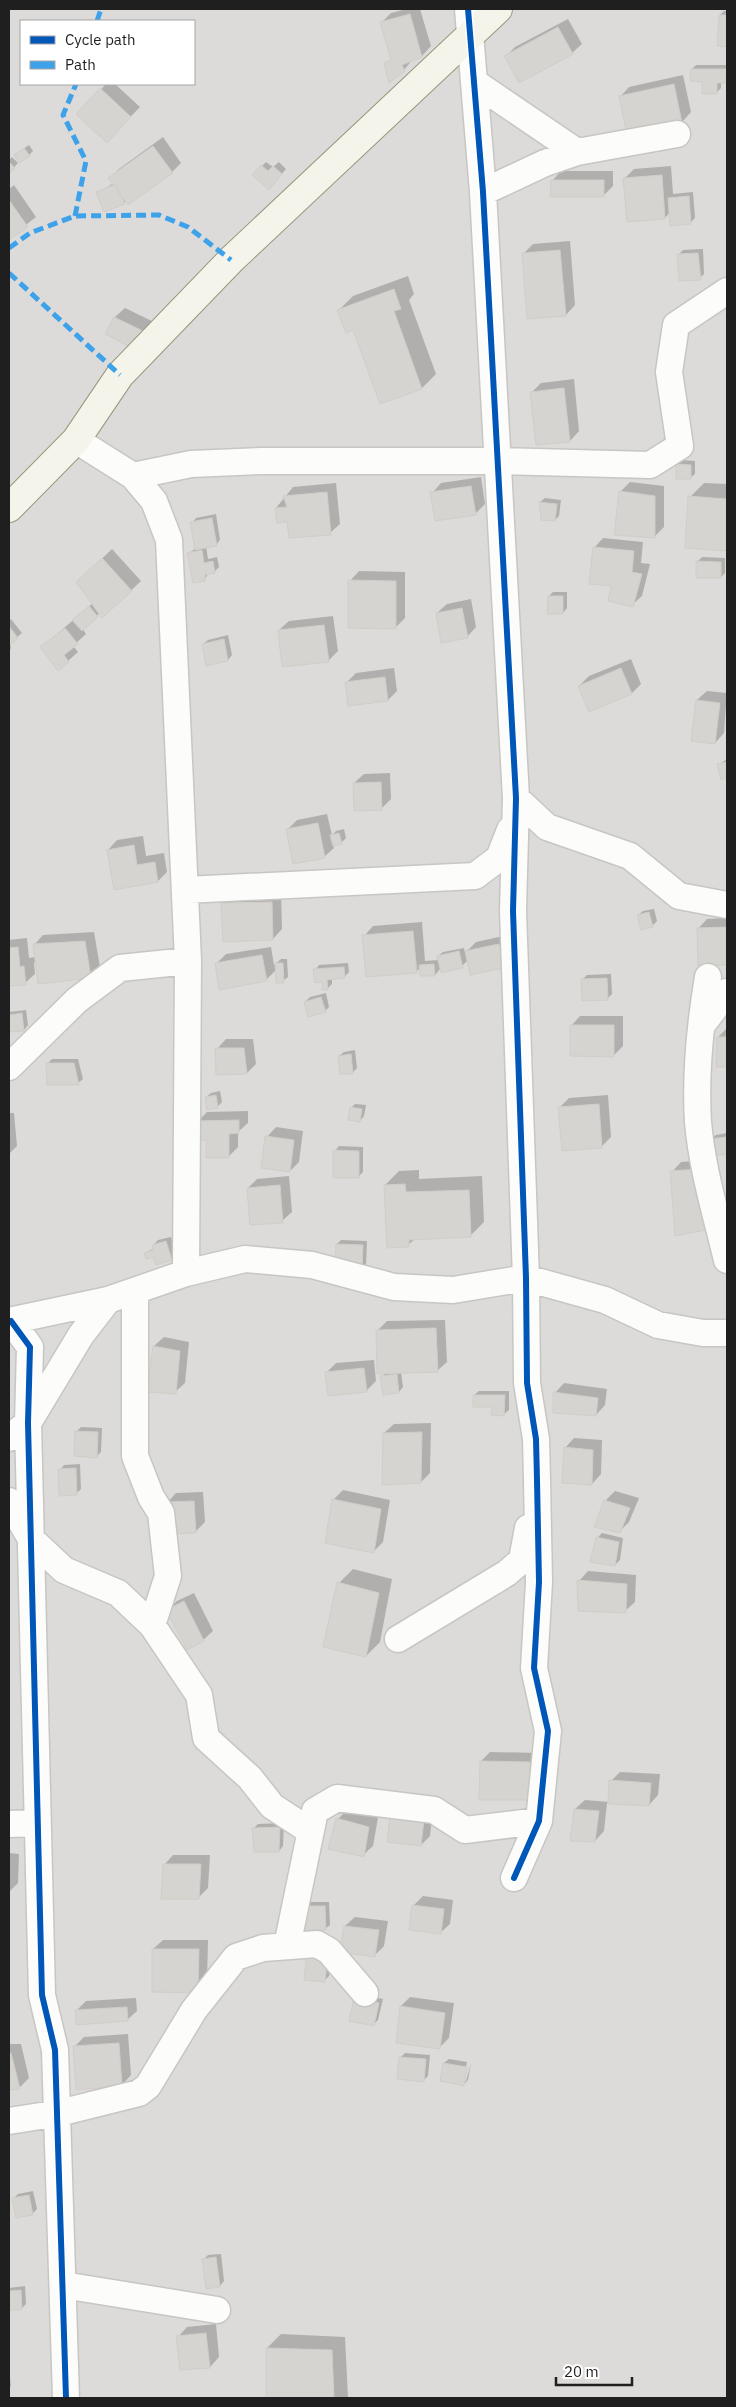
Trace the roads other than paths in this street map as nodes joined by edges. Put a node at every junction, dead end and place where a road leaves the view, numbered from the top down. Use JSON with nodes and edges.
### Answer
{"nodes":[{"id":1,"x":498,"y":9,"type":"edge"},
{"id":2,"x":469,"y":22,"type":"edge"},
{"id":3,"x":474,"y":82,"type":"junction"},
{"id":4,"x":677,"y":134,"type":"dead end"},
{"id":5,"x":577,"y":152,"type":"junction"},
{"id":6,"x":483,"y":192,"type":"junction"},
{"id":7,"x":727,"y":291,"type":"edge"},
{"id":8,"x":76,"y":440,"type":"junction"},
{"id":9,"x":499,"y":461,"type":"junction"},
{"id":10,"x":133,"y":476,"type":"junction"},
{"id":11,"x":9,"y":508,"type":"edge"},
{"id":12,"x":515,"y":806,"type":"junction"},
{"id":13,"x":185,"y":890,"type":"junction"},
{"id":14,"x":727,"y":905,"type":"edge"},
{"id":15,"x":188,"y":961,"type":"junction"},
{"id":16,"x":717,"y":984,"type":"edge"},
{"id":17,"x":9,"y":1066,"type":"edge"},
{"id":18,"x":727,"y":1260,"type":"edge"},
{"id":19,"x":186,"y":1273,"type":"junction"},
{"id":20,"x":526,"y":1278,"type":"junction"},
{"id":21,"x":135,"y":1291,"type":"junction"},
{"id":22,"x":108,"y":1300,"type":"junction"},
{"id":23,"x":10,"y":1321,"type":"edge"},
{"id":24,"x":727,"y":1333,"type":"edge"},
{"id":25,"x":18,"y":1431,"type":"edge"},
{"id":26,"x":537,"y":1480,"type":"junction"},
{"id":27,"x":9,"y":1501,"type":"edge"},
{"id":28,"x":31,"y":1539,"type":"junction"},
{"id":29,"x":152,"y":1625,"type":"junction"},
{"id":30,"x":398,"y":1639,"type":"dead end"},
{"id":31,"x":539,"y":1821,"type":"junction"},
{"id":32,"x":38,"y":1823,"type":"junction"},
{"id":33,"x":9,"y":1824,"type":"edge"},
{"id":34,"x":310,"y":1831,"type":"junction"},
{"id":35,"x":514,"y":1878,"type":"dead end"},
{"id":36,"x":287,"y":1946,"type":"junction"},
{"id":37,"x":365,"y":1993,"type":"dead end"},
{"id":38,"x":58,"y":2113,"type":"junction"},
{"id":39,"x":9,"y":2120,"type":"edge"},
{"id":40,"x":63,"y":2285,"type":"junction"},
{"id":41,"x":217,"y":2310,"type":"dead end"},
{"id":42,"x":66,"y":2398,"type":"edge"}],
"edges":[{"from":1,"to":2,"type":"street"},
{"from":2,"to":3,"type":"street"},
{"from":2,"to":8,"type":"street"},
{"from":3,"to":5,"type":"street"},
{"from":3,"to":6,"type":"street"},
{"from":4,"to":5,"type":"street"},
{"from":5,"to":6,"type":"street"},
{"from":6,"to":9,"type":"street"},
{"from":7,"to":9,"type":"street"},
{"from":8,"to":10,"type":"street"},
{"from":8,"to":11,"type":"street"},
{"from":9,"to":10,"type":"street"},
{"from":9,"to":12,"type":"street"},
{"from":10,"to":13,"type":"street"},
{"from":12,"to":13,"type":"street"},
{"from":12,"to":14,"type":"street"},
{"from":12,"to":20,"type":"street"},
{"from":13,"to":15,"type":"street"},
{"from":15,"to":17,"type":"street"},
{"from":15,"to":19,"type":"street"},
{"from":16,"to":18,"type":"street"},
{"from":19,"to":20,"type":"street"},
{"from":19,"to":21,"type":"street"},
{"from":20,"to":24,"type":"street"},
{"from":20,"to":26,"type":"street"},
{"from":21,"to":22,"type":"street"},
{"from":21,"to":29,"type":"street"},
{"from":22,"to":23,"type":"street"},
{"from":22,"to":25,"type":"street"},
{"from":23,"to":25,"type":"street"},
{"from":25,"to":28,"type":"street"},
{"from":26,"to":30,"type":"street"},
{"from":26,"to":31,"type":"street"},
{"from":27,"to":28,"type":"street"},
{"from":28,"to":29,"type":"street"},
{"from":28,"to":32,"type":"street"},
{"from":29,"to":34,"type":"street"},
{"from":31,"to":34,"type":"street"},
{"from":31,"to":35,"type":"street"},
{"from":32,"to":33,"type":"street"},
{"from":32,"to":38,"type":"street"},
{"from":34,"to":36,"type":"street"},
{"from":36,"to":37,"type":"street"},
{"from":36,"to":38,"type":"street"},
{"from":38,"to":39,"type":"street"},
{"from":38,"to":40,"type":"street"},
{"from":40,"to":41,"type":"street"},
{"from":40,"to":42,"type":"street"}]}
